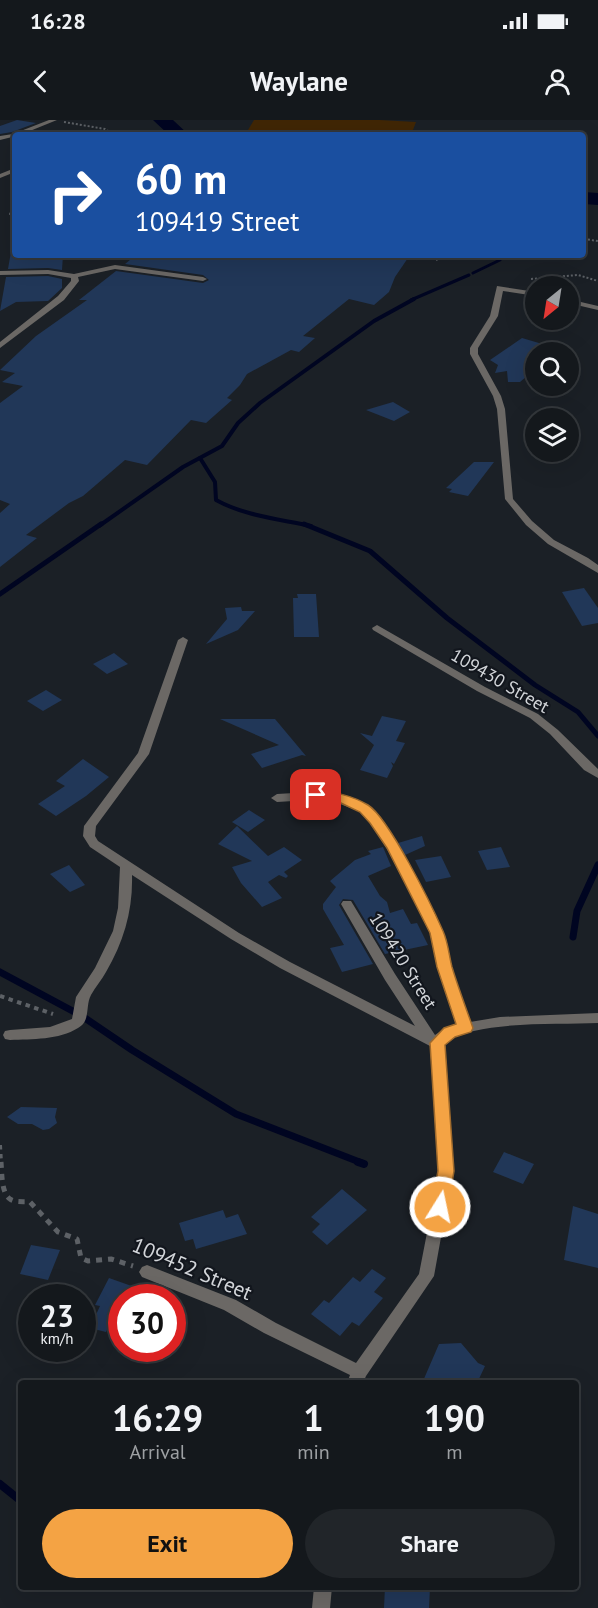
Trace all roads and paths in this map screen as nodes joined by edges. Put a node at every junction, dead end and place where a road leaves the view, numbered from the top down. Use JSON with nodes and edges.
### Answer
{"nodes":[{"id":1,"x":53,"y":120,"type":"edge"},
{"id":2,"x":23,"y":132,"type":"edge"},
{"id":3,"x":110,"y":132,"type":"edge"},
{"id":4,"x":440,"y":258,"type":"edge"},
{"id":5,"x":436,"y":260,"type":"dead end"},
{"id":6,"x":0,"y":273,"type":"edge"},
{"id":7,"x":74,"y":276,"type":"junction"},
{"id":8,"x":203,"y":279,"type":"dead end"},
{"id":9,"x":598,"y":281,"type":"edge"},
{"id":10,"x":500,"y":288,"type":"junction"},
{"id":11,"x":525,"y":293,"type":"edge"},
{"id":12,"x":579,"y":304,"type":"edge"},
{"id":13,"x":598,"y":308,"type":"edge"},
{"id":14,"x":0,"y":346,"type":"edge"},
{"id":15,"x":598,"y":570,"type":"edge"},
{"id":16,"x":377,"y":628,"type":"dead end"},
{"id":17,"x":183,"y":640,"type":"dead end"},
{"id":18,"x":598,"y":774,"type":"edge"},
{"id":19,"x":277,"y":798,"type":"dead end"},
{"id":20,"x":126,"y":865,"type":"junction"},
{"id":21,"x":347,"y":904,"type":"dead end"},
{"id":22,"x":0,"y":996,"type":"edge"},
{"id":23,"x":82,"y":1016,"type":"junction"},
{"id":24,"x":598,"y":1018,"type":"edge"},
{"id":25,"x":465,"y":1028,"type":"junction"},
{"id":26,"x":10,"y":1035,"type":"dead end"},
{"id":27,"x":433,"y":1039,"type":"junction"},
{"id":28,"x":0,"y":1145,"type":"edge"},
{"id":29,"x":147,"y":1272,"type":"joint"},
{"id":30,"x":357,"y":1377,"type":"edge"},
{"id":31,"x":323,"y":1590,"type":"edge"},
{"id":32,"x":321,"y":1608,"type":"edge"}],
"edges":[{"from":1,"to":2,"type":"street"},
{"from":1,"to":3,"type":"path"},
{"from":4,"to":5,"type":"path"},
{"from":6,"to":7,"type":"street"},
{"from":7,"to":8,"type":"street"},
{"from":7,"to":14,"type":"street"},
{"from":9,"to":10,"type":"path"},
{"from":10,"to":11,"type":"street"},
{"from":10,"to":15,"type":"street"},
{"from":12,"to":13,"type":"street"},
{"from":16,"to":18,"type":"street","name":"109430 Street"},
{"from":17,"to":20,"type":"street"},
{"from":19,"to":25,"type":"street"},
{"from":20,"to":23,"type":"street"},
{"from":20,"to":27,"type":"street"},
{"from":21,"to":27,"type":"street","name":"109420 Street"},
{"from":22,"to":23,"type":"path"},
{"from":23,"to":26,"type":"street"},
{"from":24,"to":25,"type":"street"},
{"from":25,"to":27,"type":"street"},
{"from":27,"to":30,"type":"street"},
{"from":28,"to":29,"type":"path","name":"109452 Street"},
{"from":29,"to":30,"type":"street","name":"109452 Street"},
{"from":31,"to":32,"type":"street"}]}
